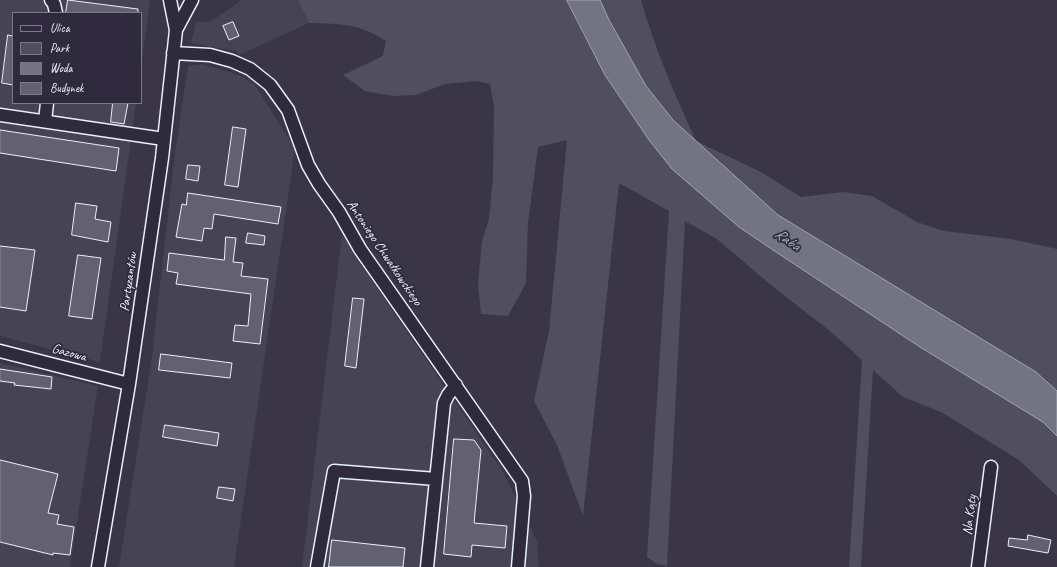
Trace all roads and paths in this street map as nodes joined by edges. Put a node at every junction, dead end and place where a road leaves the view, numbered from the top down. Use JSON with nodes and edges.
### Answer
{"nodes":[{"id":1,"x":51,"y":0,"type":"edge"},
{"id":2,"x":170,"y":0,"type":"edge"},
{"id":3,"x":192,"y":0,"type":"edge"},
{"id":4,"x":56,"y":12,"type":"edge"},
{"id":5,"x":176,"y":30,"type":"junction"},
{"id":6,"x":173,"y":53,"type":"junction"},
{"id":7,"x":47,"y":104,"type":"edge"},
{"id":8,"x":0,"y":115,"type":"edge"},
{"id":9,"x":45,"y":121,"type":"junction"},
{"id":10,"x":164,"y":139,"type":"junction"},
{"id":11,"x":0,"y":351,"type":"edge"},
{"id":12,"x":129,"y":384,"type":"junction"},
{"id":13,"x":456,"y":385,"type":"junction"},
{"id":14,"x":991,"y":466,"type":"dead end"},
{"id":15,"x":436,"y":480,"type":"junction"},
{"id":16,"x":98,"y":567,"type":"edge"},
{"id":17,"x":318,"y":567,"type":"edge"},
{"id":18,"x":427,"y":567,"type":"edge"},
{"id":19,"x":518,"y":567,"type":"edge"},
{"id":20,"x":978,"y":567,"type":"edge"}],
"edges":[{"from":1,"to":4,"type":"street"},
{"from":2,"to":5,"type":"street","name":"Partyzantów"},
{"from":3,"to":5,"type":"street"},
{"from":5,"to":6,"type":"street","name":"Partyzantów"},
{"from":6,"to":10,"type":"street","name":"Partyzantów"},
{"from":6,"to":13,"type":"street","name":"Antoniego Chwałkowskiego"},
{"from":7,"to":9,"type":"street"},
{"from":8,"to":9,"type":"street"},
{"from":9,"to":10,"type":"street"},
{"from":10,"to":12,"type":"street","name":"Partyzantów"},
{"from":11,"to":12,"type":"street","name":"Gazowa"},
{"from":12,"to":16,"type":"street","name":"Partyzantów"},
{"from":13,"to":15,"type":"street"},
{"from":13,"to":19,"type":"street","name":"Antoniego Chwałkowskiego"},
{"from":14,"to":20,"type":"street","name":"Na Kąty"},
{"from":15,"to":17,"type":"street"},
{"from":15,"to":18,"type":"street"}]}
